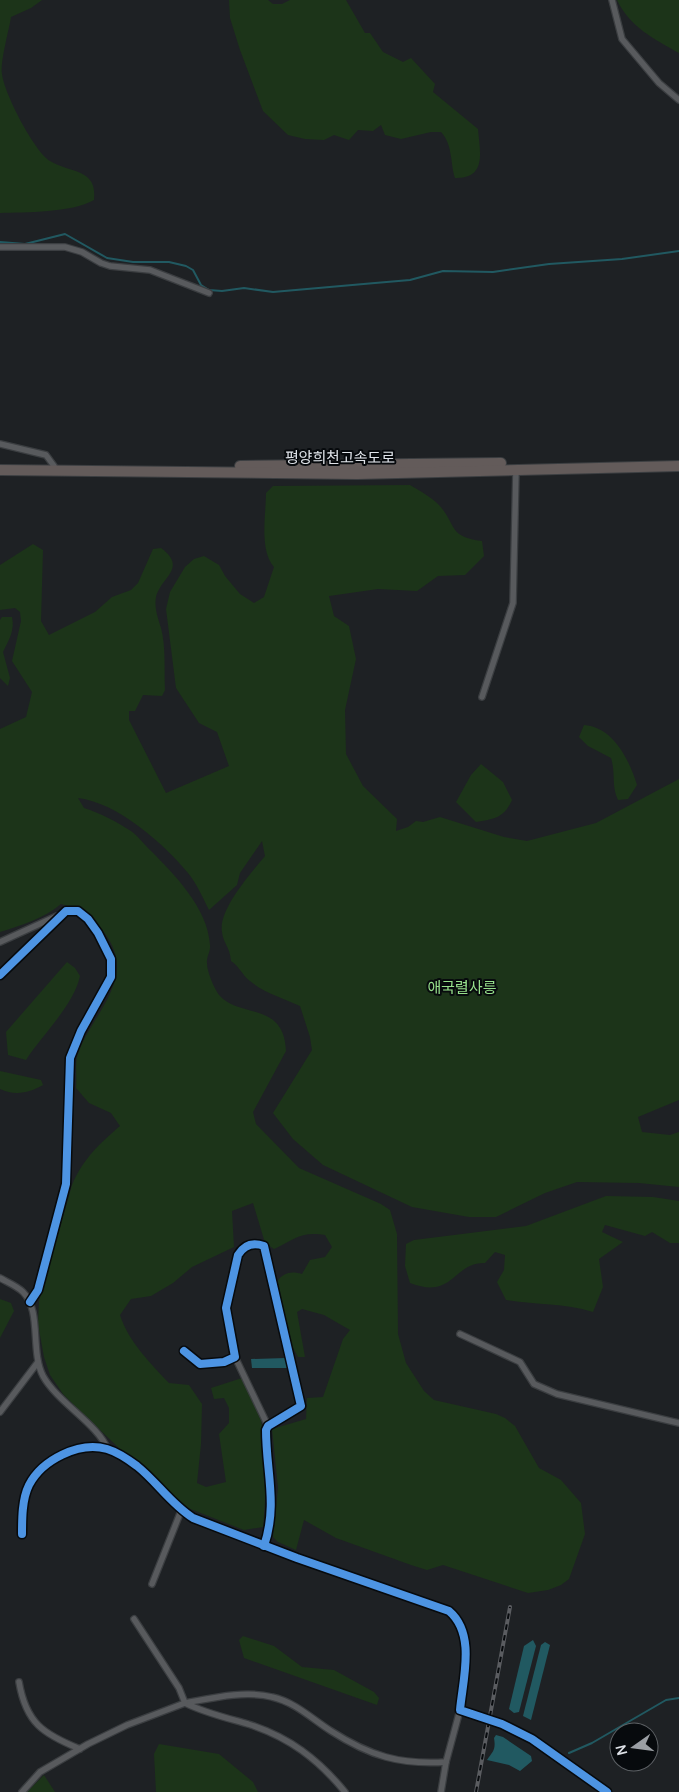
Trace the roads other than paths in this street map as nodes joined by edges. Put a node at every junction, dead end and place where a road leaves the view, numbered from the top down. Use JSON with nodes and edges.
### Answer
{"nodes":[{"id":1,"x":612,"y":0,"type":"edge"},
{"id":2,"x":679,"y":100,"type":"edge"},
{"id":3,"x":0,"y":247,"type":"edge"},
{"id":4,"x":208,"y":293,"type":"dead end"},
{"id":5,"x":0,"y":444,"type":"edge"},
{"id":6,"x":679,"y":460,"type":"edge"},
{"id":7,"x":0,"y":465,"type":"edge"},
{"id":8,"x":54,"y":466,"type":"junction"},
{"id":9,"x":679,"y":466,"type":"edge"},
{"id":10,"x":0,"y":470,"type":"edge"},
{"id":11,"x":516,"y":470,"type":"junction"},
{"id":12,"x":482,"y":697,"type":"dead end"},
{"id":13,"x":60,"y":915,"type":"junction"},
{"id":14,"x":0,"y":942,"type":"edge"},
{"id":15,"x":0,"y":975,"type":"edge"},
{"id":16,"x":0,"y":1278,"type":"edge"},
{"id":17,"x":30,"y":1302,"type":"junction"},
{"id":18,"x":460,"y":1334,"type":"dead end"},
{"id":19,"x":184,"y":1351,"type":"dead end"},
{"id":20,"x":235,"y":1357,"type":"junction"},
{"id":21,"x":38,"y":1362,"type":"junction"},
{"id":22,"x":0,"y":1412,"type":"edge"},
{"id":23,"x":679,"y":1423,"type":"edge"},
{"id":24,"x":268,"y":1426,"type":"junction"},
{"id":25,"x":108,"y":1450,"type":"junction"},
{"id":26,"x":181,"y":1511,"type":"junction"},
{"id":27,"x":22,"y":1534,"type":"dead end"},
{"id":28,"x":264,"y":1546,"type":"junction"},
{"id":29,"x":152,"y":1584,"type":"dead end"},
{"id":30,"x":134,"y":1619,"type":"dead end"},
{"id":31,"x":18,"y":1682,"type":"dead end"},
{"id":32,"x":185,"y":1703,"type":"junction"},
{"id":33,"x":460,"y":1710,"type":"junction"},
{"id":34,"x":80,"y":1748,"type":"junction"},
{"id":35,"x":446,"y":1762,"type":"junction"},
{"id":36,"x":22,"y":1792,"type":"edge"},
{"id":37,"x":345,"y":1792,"type":"edge"},
{"id":38,"x":440,"y":1792,"type":"edge"},
{"id":39,"x":607,"y":1792,"type":"edge"}],
"edges":[{"from":1,"to":2,"type":"street"},
{"from":3,"to":4,"type":"street"},
{"from":5,"to":8,"type":"street"},
{"from":6,"to":8,"type":"highway","name":"평양희천고속도로"},
{"from":7,"to":8,"type":"highway","name":"평양희천고속도로"},
{"from":9,"to":11,"type":"highway","name":"평양희천고속도로"},
{"from":10,"to":11,"type":"highway","name":"평양희천고속도로"},
{"from":11,"to":12,"type":"street"},
{"from":13,"to":14,"type":"street"},
{"from":13,"to":15,"type":"street"},
{"from":13,"to":17,"type":"street"},
{"from":16,"to":17,"type":"street"},
{"from":17,"to":21,"type":"street"},
{"from":18,"to":23,"type":"street"},
{"from":19,"to":20,"type":"street"},
{"from":20,"to":24,"type":"street"},
{"from":20,"to":24,"type":"street"},
{"from":21,"to":22,"type":"street"},
{"from":21,"to":25,"type":"street"},
{"from":24,"to":28,"type":"street"},
{"from":25,"to":26,"type":"street"},
{"from":25,"to":27,"type":"street"},
{"from":26,"to":28,"type":"street"},
{"from":26,"to":29,"type":"street"},
{"from":28,"to":33,"type":"street"},
{"from":30,"to":32,"type":"street"},
{"from":31,"to":34,"type":"street"},
{"from":32,"to":34,"type":"street"},
{"from":32,"to":35,"type":"street"},
{"from":32,"to":37,"type":"street"},
{"from":33,"to":35,"type":"street"},
{"from":33,"to":39,"type":"street"},
{"from":34,"to":36,"type":"street"},
{"from":35,"to":38,"type":"street"}]}
